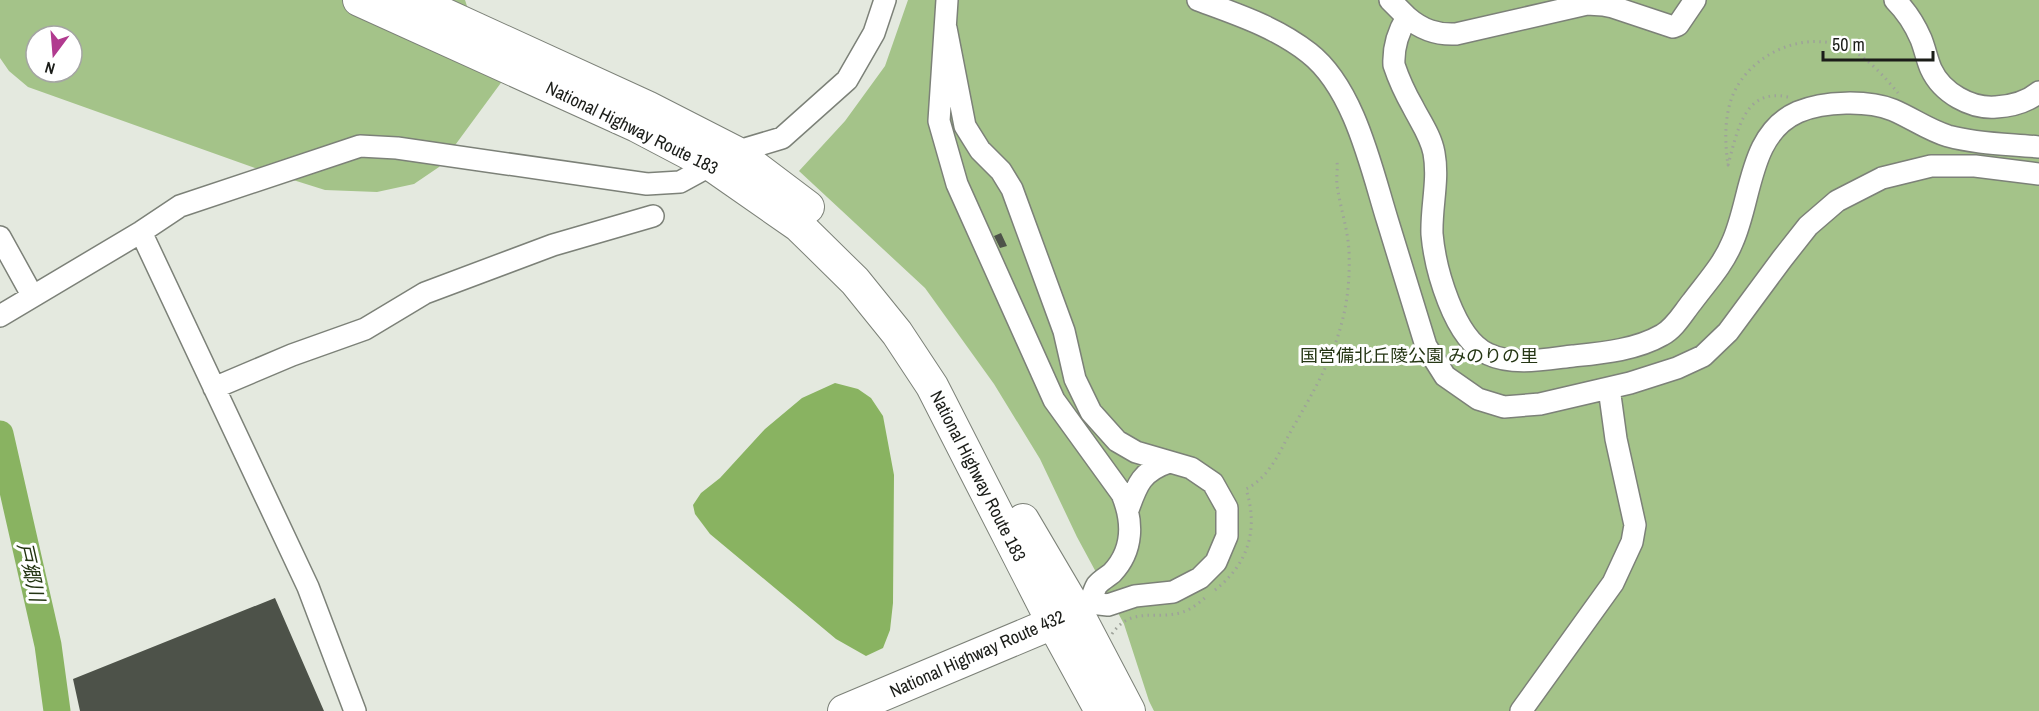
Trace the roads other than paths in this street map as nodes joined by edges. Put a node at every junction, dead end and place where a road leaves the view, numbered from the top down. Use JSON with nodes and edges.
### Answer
{"nodes":[{"id":1,"x":359,"y":0,"type":"edge"},
{"id":2,"x":413,"y":0,"type":"edge"},
{"id":3,"x":885,"y":0,"type":"edge"},
{"id":4,"x":947,"y":0,"type":"edge"},
{"id":5,"x":1198,"y":0,"type":"edge"},
{"id":6,"x":1390,"y":0,"type":"edge"},
{"id":7,"x":1695,"y":0,"type":"edge"},
{"id":8,"x":1895,"y":0,"type":"edge"},
{"id":9,"x":1407,"y":17,"type":"junction"},
{"id":10,"x":946,"y":28,"type":"junction"},
{"id":11,"x":2039,"y":92,"type":"edge"},
{"id":12,"x":2039,"y":147,"type":"edge"},
{"id":13,"x":724,"y":159,"type":"junction"},
{"id":14,"x":2039,"y":174,"type":"edge"},
{"id":15,"x":653,"y":216,"type":"dead end"},
{"id":16,"x":141,"y":232,"type":"junction"},
{"id":17,"x":0,"y":237,"type":"edge"},
{"id":18,"x":33,"y":295,"type":"junction"},
{"id":19,"x":0,"y":316,"type":"edge"},
{"id":20,"x":214,"y":388,"type":"junction"},
{"id":21,"x":1609,"y":388,"type":"junction"},
{"id":22,"x":1169,"y":462,"type":"junction"},
{"id":23,"x":1128,"y":510,"type":"junction"},
{"id":24,"x":1073,"y":612,"type":"junction"},
{"id":25,"x":355,"y":711,"type":"edge"},
{"id":26,"x":844,"y":711,"type":"edge"},
{"id":27,"x":1101,"y":711,"type":"edge"},
{"id":28,"x":1129,"y":711,"type":"edge"},
{"id":29,"x":1521,"y":711,"type":"edge"}],
"edges":[{"from":1,"to":13,"type":"highway","name":"National Highway Route 183"},
{"from":2,"to":13,"type":"highway","name":"National Highway Route 183"},
{"from":3,"to":13,"type":"street"},
{"from":4,"to":10,"type":"street"},
{"from":5,"to":21,"type":"street"},
{"from":6,"to":9,"type":"street"},
{"from":7,"to":9,"type":"street"},
{"from":8,"to":11,"type":"street"},
{"from":9,"to":12,"type":"street"},
{"from":10,"to":22,"type":"street"},
{"from":10,"to":23,"type":"street"},
{"from":13,"to":16,"type":"street"},
{"from":13,"to":24,"type":"highway","name":"National Highway Route 183"},
{"from":14,"to":21,"type":"street"},
{"from":15,"to":20,"type":"street"},
{"from":16,"to":18,"type":"street"},
{"from":16,"to":20,"type":"street"},
{"from":17,"to":18,"type":"street"},
{"from":18,"to":19,"type":"street"},
{"from":20,"to":25,"type":"street"},
{"from":21,"to":29,"type":"street"},
{"from":22,"to":23,"type":"street"},
{"from":22,"to":24,"type":"street"},
{"from":23,"to":24,"type":"street"},
{"from":24,"to":26,"type":"highway","name":"National Highway Route 432"},
{"from":24,"to":27,"type":"highway","name":"National Highway Route 183"},
{"from":24,"to":28,"type":"highway","name":"National Highway Route 183"}]}
